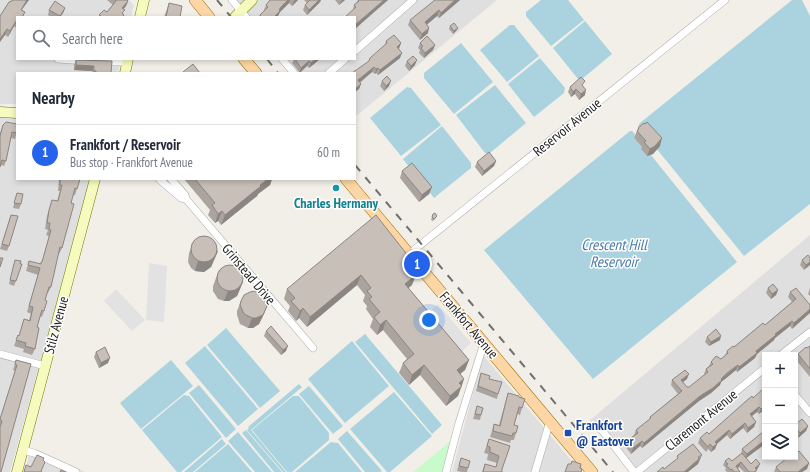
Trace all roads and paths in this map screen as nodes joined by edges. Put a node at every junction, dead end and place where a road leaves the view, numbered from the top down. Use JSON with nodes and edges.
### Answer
{"nodes":[{"id":1,"x":144,"y":0,"type":"edge"},
{"id":2,"x":194,"y":0,"type":"edge"},
{"id":3,"x":232,"y":0,"type":"edge"},
{"id":4,"x":252,"y":0,"type":"edge"},
{"id":5,"x":413,"y":0,"type":"edge"},
{"id":6,"x":725,"y":0,"type":"edge"},
{"id":7,"x":241,"y":15,"type":"edge"},
{"id":8,"x":140,"y":16,"type":"edge"},
{"id":9,"x":208,"y":16,"type":"edge"},
{"id":10,"x":356,"y":50,"type":"edge"},
{"id":11,"x":93,"y":60,"type":"edge"},
{"id":12,"x":245,"y":60,"type":"edge"},
{"id":13,"x":283,"y":60,"type":"edge"},
{"id":14,"x":344,"y":60,"type":"edge"},
{"id":15,"x":128,"y":61,"type":"edge"},
{"id":16,"x":125,"y":72,"type":"edge"},
{"id":17,"x":255,"y":72,"type":"edge"},
{"id":18,"x":293,"y":72,"type":"edge"},
{"id":19,"x":330,"y":72,"type":"edge"},
{"id":20,"x":0,"y":112,"type":"edge"},
{"id":21,"x":16,"y":113,"type":"edge"},
{"id":22,"x":96,"y":180,"type":"edge"},
{"id":23,"x":160,"y":180,"type":"edge"},
{"id":24,"x":172,"y":180,"type":"edge"},
{"id":25,"x":347,"y":180,"type":"edge"},
{"id":26,"x":186,"y":199,"type":"junction"},
{"id":27,"x":409,"y":254,"type":"junction"},
{"id":28,"x":810,"y":332,"type":"edge"},
{"id":29,"x":484,"y":343,"type":"junction"},
{"id":30,"x":313,"y":348,"type":"dead end"},
{"id":31,"x":785,"y":352,"type":"edge"},
{"id":32,"x":0,"y":354,"type":"edge"},
{"id":33,"x":45,"y":366,"type":"junction"},
{"id":34,"x":762,"y":370,"type":"edge"},
{"id":35,"x":798,"y":399,"type":"edge"},
{"id":36,"x":810,"y":413,"type":"edge"},
{"id":37,"x":550,"y":421,"type":"junction"},
{"id":38,"x":598,"y":425,"type":"dead end"},
{"id":39,"x":23,"y":450,"type":"junction"},
{"id":40,"x":17,"y":472,"type":"edge"},
{"id":41,"x":76,"y":472,"type":"edge"},
{"id":42,"x":446,"y":472,"type":"edge"},
{"id":43,"x":535,"y":472,"type":"edge"},
{"id":44,"x":592,"y":472,"type":"edge"},
{"id":45,"x":636,"y":472,"type":"edge"}],
"edges":[{"from":1,"to":8,"type":"street"},
{"from":2,"to":9,"type":"main road"},
{"from":3,"to":7,"type":"street"},
{"from":4,"to":7,"type":"street"},
{"from":5,"to":10,"type":"street"},
{"from":6,"to":27,"type":"street","name":"Reservoir Avenue"},
{"from":11,"to":15,"type":"street"},
{"from":12,"to":17,"type":"main road"},
{"from":13,"to":18,"type":"street"},
{"from":14,"to":19,"type":"street"},
{"from":15,"to":16,"type":"street"},
{"from":20,"to":21,"type":"street"},
{"from":22,"to":33,"type":"street","name":"Stilz Avenue"},
{"from":23,"to":26,"type":"street","name":"Grinstead Drive"},
{"from":24,"to":26,"type":"street","name":"Grinstead Drive"},
{"from":25,"to":27,"type":"main road","name":"Frankfort Avenue"},
{"from":26,"to":30,"type":"street","name":"Grinstead Drive"},
{"from":27,"to":29,"type":"main road","name":"Frankfort Avenue"},
{"from":28,"to":31,"type":"street"},
{"from":29,"to":37,"type":"main road","name":"Frankfort Avenue"},
{"from":29,"to":42,"type":"street"},
{"from":32,"to":33,"type":"street"},
{"from":33,"to":39,"type":"street","name":"Stilz Avenue"},
{"from":34,"to":45,"type":"street","name":"Claremont Avenue"},
{"from":35,"to":36,"type":"street"},
{"from":37,"to":43,"type":"street"},
{"from":37,"to":44,"type":"main road","name":"Frankfort Avenue"},
{"from":38,"to":45,"type":"street"},
{"from":39,"to":40,"type":"street","name":"Stilz Avenue"},
{"from":39,"to":41,"type":"street"}]}
